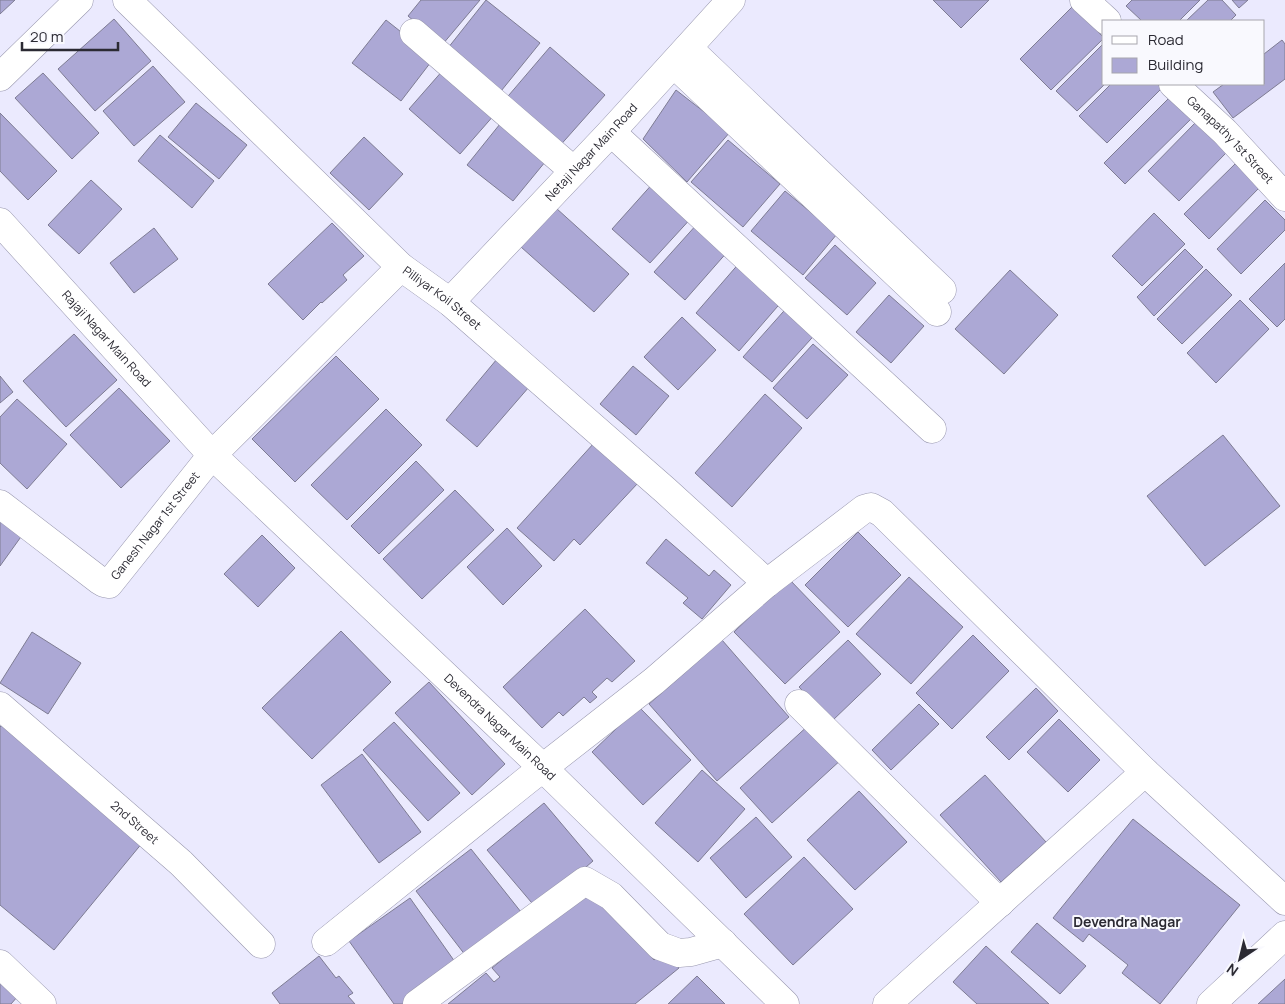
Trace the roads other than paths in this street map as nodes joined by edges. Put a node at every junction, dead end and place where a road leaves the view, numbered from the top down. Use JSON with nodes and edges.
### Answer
{"nodes":[{"id":1,"x":78,"y":0,"type":"edge"},
{"id":2,"x":128,"y":0,"type":"edge"},
{"id":3,"x":731,"y":0,"type":"edge"},
{"id":4,"x":1084,"y":0,"type":"edge"},
{"id":5,"x":1106,"y":20,"type":"edge"},
{"id":6,"x":414,"y":33,"type":"dead end"},
{"id":7,"x":681,"y":56,"type":"junction"},
{"id":8,"x":0,"y":77,"type":"edge"},
{"id":9,"x":1175,"y":85,"type":"edge"},
{"id":10,"x":611,"y":132,"type":"junction"},
{"id":11,"x":574,"y":171,"type":"junction"},
{"id":12,"x":1285,"y":197,"type":"edge"},
{"id":13,"x":0,"y":222,"type":"edge"},
{"id":14,"x":400,"y":267,"type":"junction"},
{"id":15,"x":939,"y":301,"type":"dead end"},
{"id":16,"x":450,"y":302,"type":"junction"},
{"id":17,"x":932,"y":429,"type":"dead end"},
{"id":18,"x":212,"y":455,"type":"junction"},
{"id":19,"x":0,"y":504,"type":"edge"},
{"id":20,"x":767,"y":584,"type":"junction"},
{"id":21,"x":799,"y":704,"type":"dead end"},
{"id":22,"x":0,"y":706,"type":"edge"},
{"id":23,"x":543,"y":768,"type":"junction"},
{"id":24,"x":1145,"y":772,"type":"junction"},
{"id":25,"x":1285,"y":902,"type":"edge"},
{"id":26,"x":1000,"y":903,"type":"junction"},
{"id":27,"x":1285,"y":935,"type":"edge"},
{"id":28,"x":326,"y":942,"type":"dead end"},
{"id":29,"x":261,"y":944,"type":"dead end"},
{"id":30,"x":723,"y":944,"type":"junction"},
{"id":31,"x":0,"y":964,"type":"edge"},
{"id":32,"x":42,"y":1004,"type":"edge"},
{"id":33,"x":417,"y":1004,"type":"edge"},
{"id":34,"x":785,"y":1004,"type":"edge"},
{"id":35,"x":887,"y":1004,"type":"edge"},
{"id":36,"x":1210,"y":1004,"type":"edge"}],
"edges":[{"from":1,"to":8,"type":"street"},
{"from":2,"to":14,"type":"street","name":"Pilliyar Koil Street"},
{"from":3,"to":7,"type":"street","name":"Netaji Nagar Main Road"},
{"from":4,"to":5,"type":"street"},
{"from":6,"to":11,"type":"street"},
{"from":7,"to":10,"type":"street","name":"Netaji Nagar Main Road"},
{"from":7,"to":15,"type":"street"},
{"from":9,"to":12,"type":"street","name":"Ganapathy 1st Street"},
{"from":10,"to":11,"type":"street","name":"Netaji Nagar Main Road"},
{"from":10,"to":17,"type":"street"},
{"from":11,"to":16,"type":"street","name":"Netaji Nagar Main Road"},
{"from":13,"to":18,"type":"street","name":"Rajaji Nagar Main Road"},
{"from":14,"to":16,"type":"street","name":"Pilliyar Koil Street"},
{"from":14,"to":18,"type":"street"},
{"from":16,"to":20,"type":"street","name":"Pilliyar Koil Street"},
{"from":18,"to":19,"type":"street","name":"Ganesh Nagar 1st Street"},
{"from":18,"to":23,"type":"street","name":"Devendra Nagar Main Road"},
{"from":20,"to":23,"type":"street"},
{"from":20,"to":24,"type":"street"},
{"from":21,"to":26,"type":"street"},
{"from":22,"to":29,"type":"street","name":"2nd Street"},
{"from":23,"to":28,"type":"street"},
{"from":23,"to":30,"type":"street","name":"Devendra Nagar Main Road"},
{"from":24,"to":25,"type":"street"},
{"from":24,"to":26,"type":"street"},
{"from":26,"to":35,"type":"street"},
{"from":27,"to":36,"type":"street"},
{"from":30,"to":33,"type":"street"},
{"from":30,"to":34,"type":"street","name":"Devendra Nagar Main Road"},
{"from":31,"to":32,"type":"street"}]}
